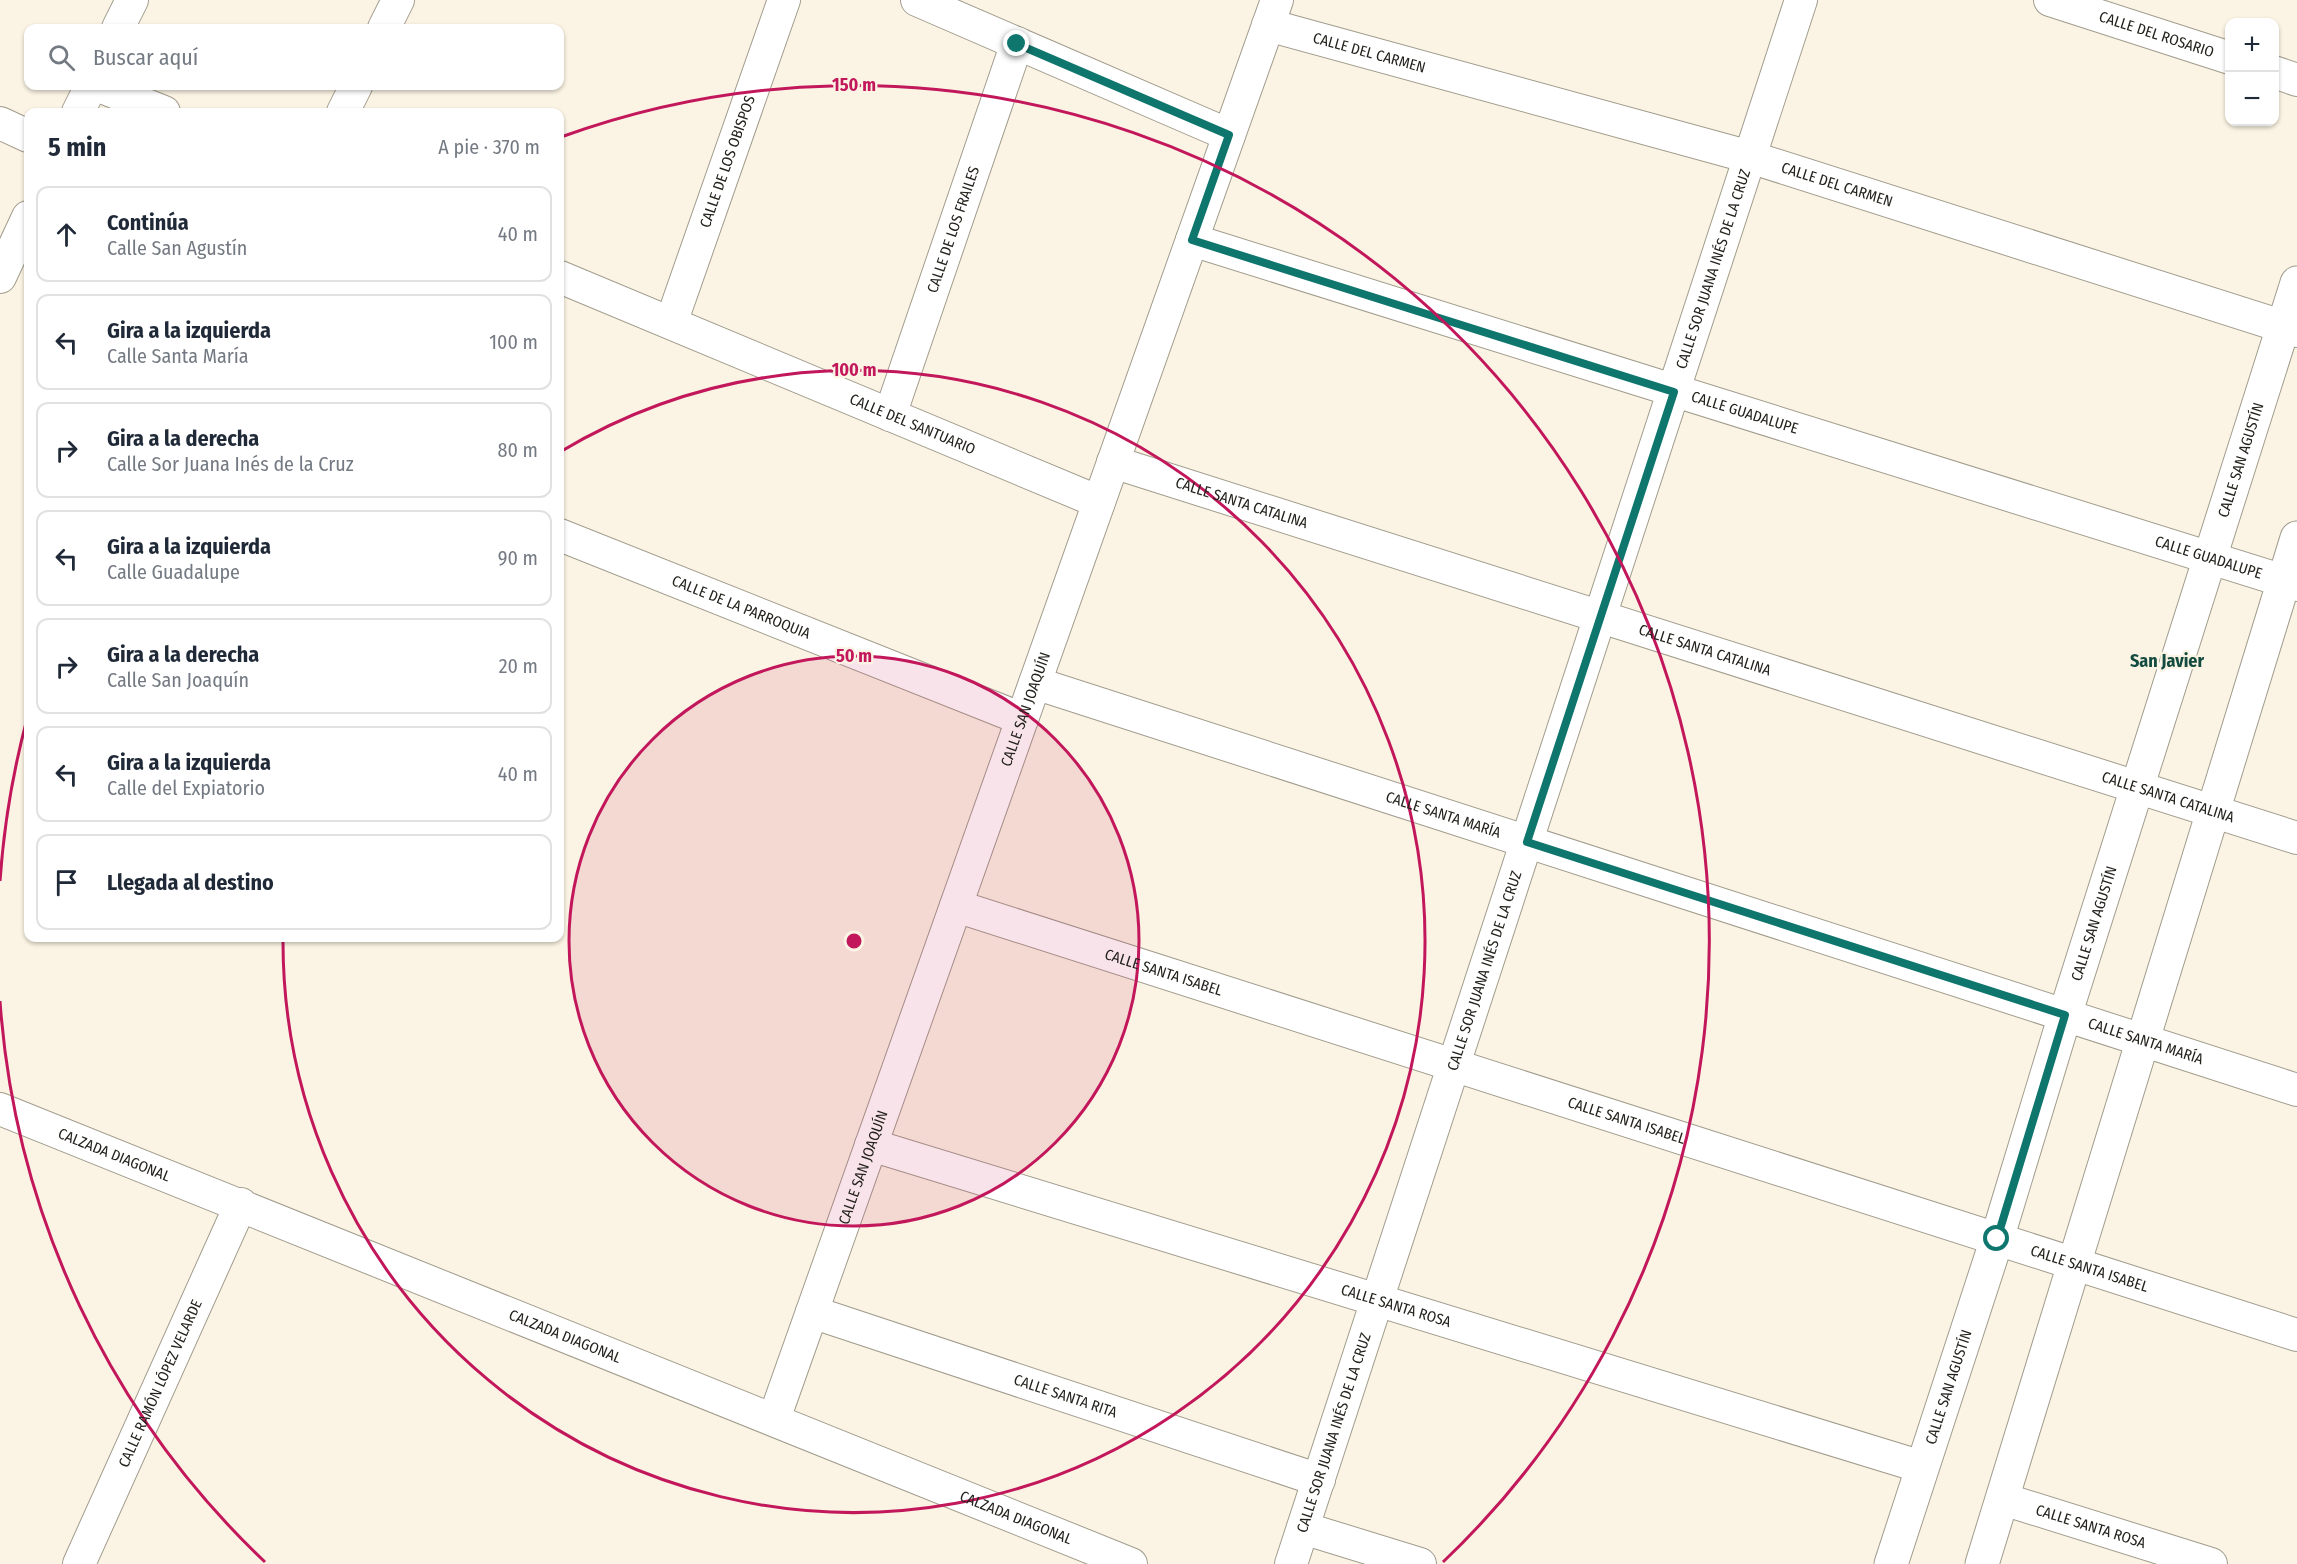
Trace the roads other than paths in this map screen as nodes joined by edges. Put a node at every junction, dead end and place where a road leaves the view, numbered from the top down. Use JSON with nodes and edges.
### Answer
{"nodes":[{"id":1,"x":132,"y":0,"type":"edge"},
{"id":2,"x":398,"y":0,"type":"edge"},
{"id":3,"x":784,"y":0,"type":"edge"},
{"id":4,"x":916,"y":0,"type":"edge"},
{"id":5,"x":1801,"y":0,"type":"edge"},
{"id":6,"x":2050,"y":0,"type":"edge"},
{"id":7,"x":1273,"y":12,"type":"edge"},
{"id":8,"x":120,"y":24,"type":"edge"},
{"id":9,"x":386,"y":24,"type":"edge"},
{"id":10,"x":1017,"y":44,"type":"junction"},
{"id":11,"x":2225,"y":57,"type":"edge"},
{"id":12,"x":2279,"y":74,"type":"edge"},
{"id":13,"x":2297,"y":80,"type":"edge"},
{"id":14,"x":89,"y":90,"type":"edge"},
{"id":15,"x":109,"y":90,"type":"edge"},
{"id":16,"x":354,"y":90,"type":"edge"},
{"id":17,"x":80,"y":108,"type":"edge"},
{"id":18,"x":154,"y":108,"type":"edge"},
{"id":19,"x":345,"y":108,"type":"edge"},
{"id":20,"x":0,"y":123,"type":"edge"},
{"id":21,"x":24,"y":134,"type":"edge"},
{"id":22,"x":1229,"y":135,"type":"junction"},
{"id":23,"x":1750,"y":157,"type":"junction"},
{"id":24,"x":24,"y":226,"type":"edge"},
{"id":25,"x":1192,"y":240,"type":"junction"},
{"id":26,"x":0,"y":277,"type":"edge"},
{"id":27,"x":564,"y":279,"type":"edge"},
{"id":28,"x":2297,"y":283,"type":"edge"},
{"id":29,"x":671,"y":323,"type":"junction"},
{"id":30,"x":2290,"y":328,"type":"edge"},
{"id":31,"x":1674,"y":392,"type":"junction"},
{"id":32,"x":890,"y":415,"type":"junction"},
{"id":33,"x":1113,"y":462,"type":"junction"},
{"id":34,"x":1099,"y":502,"type":"junction"},
{"id":35,"x":564,"y":537,"type":"edge"},
{"id":36,"x":2297,"y":538,"type":"edge"},
{"id":37,"x":2210,"y":558,"type":"junction"},
{"id":38,"x":2290,"y":583,"type":"edge"},
{"id":39,"x":1600,"y":617,"type":"junction"},
{"id":40,"x":1035,"y":683,"type":"junction"},
{"id":41,"x":1022,"y":719,"type":"junction"},
{"id":42,"x":2137,"y":788,"type":"junction"},
{"id":43,"x":2213,"y":812,"type":"junction"},
{"id":44,"x":2297,"y":838,"type":"edge"},
{"id":45,"x":1527,"y":842,"type":"junction"},
{"id":46,"x":956,"y":906,"type":"junction"},
{"id":47,"x":2065,"y":1015,"type":"junction"},
{"id":48,"x":2143,"y":1040,"type":"junction"},
{"id":49,"x":1453,"y":1066,"type":"junction"},
{"id":50,"x":2297,"y":1090,"type":"edge"},
{"id":51,"x":0,"y":1109,"type":"edge"},
{"id":52,"x":871,"y":1145,"type":"junction"},
{"id":53,"x":241,"y":1204,"type":"junction"},
{"id":54,"x":1997,"y":1239,"type":"junction"},
{"id":55,"x":2075,"y":1265,"type":"junction"},
{"id":56,"x":1377,"y":1300,"type":"junction"},
{"id":57,"x":812,"y":1312,"type":"junction"},
{"id":58,"x":2297,"y":1335,"type":"edge"},
{"id":59,"x":774,"y":1419,"type":"junction"},
{"id":60,"x":1922,"y":1467,"type":"junction"},
{"id":61,"x":1319,"y":1479,"type":"junction"},
{"id":62,"x":2002,"y":1499,"type":"junction"},
{"id":63,"x":1303,"y":1528,"type":"junction"},
{"id":64,"x":79,"y":1564,"type":"edge"},
{"id":65,"x":1131,"y":1564,"type":"edge"},
{"id":66,"x":1292,"y":1564,"type":"edge"},
{"id":67,"x":1420,"y":1564,"type":"edge"},
{"id":68,"x":1891,"y":1564,"type":"edge"},
{"id":69,"x":1983,"y":1564,"type":"edge"},
{"id":70,"x":2211,"y":1564,"type":"edge"}],
"edges":[{"from":1,"to":8,"type":"street"},
{"from":2,"to":9,"type":"street"},
{"from":3,"to":29,"type":"street","name":"CALLE DE LOS OBISPOS"},
{"from":4,"to":10,"type":"street"},
{"from":5,"to":23,"type":"street","name":"CALLE SOR JUANA INÉS DE LA CRUZ"},
{"from":6,"to":11,"type":"street","name":"CALLE DEL ROSARIO"},
{"from":7,"to":22,"type":"street","name":"CALLE SAN JOAQUÍN"},
{"from":7,"to":23,"type":"street","name":"CALLE DEL CARMEN"},
{"from":10,"to":22,"type":"street"},
{"from":10,"to":32,"type":"street","name":"CALLE DE LOS FRAILES"},
{"from":12,"to":13,"type":"street"},
{"from":14,"to":17,"type":"street"},
{"from":15,"to":18,"type":"street"},
{"from":16,"to":19,"type":"street"},
{"from":20,"to":21,"type":"street"},
{"from":22,"to":25,"type":"street","name":"CALLE SAN JOAQUÍN"},
{"from":23,"to":30,"type":"street","name":"CALLE DEL CARMEN"},
{"from":23,"to":31,"type":"street","name":"CALLE SOR JUANA INÉS DE LA CRUZ"},
{"from":24,"to":26,"type":"street"},
{"from":25,"to":31,"type":"street","name":"CALLE GUADALUPE"},
{"from":25,"to":33,"type":"street","name":"CALLE SAN JOAQUÍN"},
{"from":27,"to":29,"type":"street","name":"CALLE DEL SANTUARIO"},
{"from":28,"to":30,"type":"street","name":"CALLE SAN AGUSTÍN"},
{"from":29,"to":32,"type":"street","name":"CALLE DEL SANTUARIO"},
{"from":30,"to":37,"type":"street","name":"CALLE SAN AGUSTÍN"},
{"from":31,"to":37,"type":"street","name":"CALLE GUADALUPE"},
{"from":31,"to":39,"type":"street","name":"CALLE SOR JUANA INÉS DE LA CRUZ"},
{"from":32,"to":34,"type":"street","name":"CALLE DEL SANTUARIO"},
{"from":33,"to":34,"type":"street","name":"CALLE SAN JOAQUÍN"},
{"from":33,"to":39,"type":"street","name":"CALLE SANTA CATALINA"},
{"from":34,"to":40,"type":"street","name":"CALLE SAN JOAQUÍN"},
{"from":35,"to":41,"type":"street","name":"CALLE DE LA PARROQUIA"},
{"from":36,"to":38,"type":"street"},
{"from":37,"to":38,"type":"street","name":"CALLE GUADALUPE"},
{"from":37,"to":42,"type":"street","name":"CALLE SAN AGUSTÍN"},
{"from":38,"to":43,"type":"street"},
{"from":39,"to":42,"type":"street","name":"CALLE SANTA CATALINA"},
{"from":39,"to":45,"type":"street","name":"CALLE SOR JUANA INÉS DE LA CRUZ"},
{"from":40,"to":41,"type":"street","name":"CALLE SAN JOAQUÍN"},
{"from":40,"to":45,"type":"street","name":"CALLE SANTA MARÍA"},
{"from":41,"to":46,"type":"street","name":"CALLE SAN JOAQUÍN"},
{"from":42,"to":43,"type":"street","name":"CALLE SANTA CATALINA"},
{"from":42,"to":47,"type":"street","name":"CALLE SAN AGUSTÍN"},
{"from":43,"to":44,"type":"street","name":"CALLE SANTA CATALINA"},
{"from":43,"to":48,"type":"street"},
{"from":45,"to":47,"type":"street","name":"CALLE SANTA MARÍA"},
{"from":45,"to":49,"type":"street","name":"CALLE SOR JUANA INÉS DE LA CRUZ"},
{"from":46,"to":49,"type":"street","name":"CALLE SANTA ISABEL"},
{"from":46,"to":52,"type":"street","name":"CALLE SAN JOAQUÍN"},
{"from":47,"to":48,"type":"street","name":"CALLE SANTA MARÍA"},
{"from":47,"to":54,"type":"street","name":"CALLE SAN AGUSTÍN"},
{"from":48,"to":50,"type":"street","name":"CALLE SANTA MARÍA"},
{"from":48,"to":55,"type":"street"},
{"from":49,"to":54,"type":"street","name":"CALLE SANTA ISABEL"},
{"from":49,"to":56,"type":"street","name":"CALLE SOR JUANA INÉS DE LA CRUZ"},
{"from":51,"to":53,"type":"street","name":"CALZADA DIAGONAL"},
{"from":52,"to":56,"type":"street","name":"CALLE SANTA ROSA"},
{"from":52,"to":57,"type":"street","name":"CALLE SAN JOAQUÍN"},
{"from":53,"to":59,"type":"street","name":"CALZADA DIAGONAL"},
{"from":53,"to":64,"type":"street","name":"CALLE RAMÓN LÓPEZ VELARDE"},
{"from":54,"to":55,"type":"street","name":"CALLE SANTA ISABEL"},
{"from":54,"to":60,"type":"street","name":"CALLE SAN AGUSTÍN"},
{"from":55,"to":58,"type":"street","name":"CALLE SANTA ISABEL"},
{"from":55,"to":62,"type":"street"},
{"from":56,"to":60,"type":"street","name":"CALLE SANTA ROSA"},
{"from":56,"to":61,"type":"street","name":"CALLE SOR JUANA INÉS DE LA CRUZ"},
{"from":57,"to":59,"type":"street","name":"CALLE SAN JOAQUÍN"},
{"from":57,"to":61,"type":"street","name":"CALLE SANTA RITA"},
{"from":59,"to":65,"type":"street","name":"CALZADA DIAGONAL"},
{"from":60,"to":68,"type":"street","name":"CALLE SAN AGUSTÍN"},
{"from":61,"to":63,"type":"street","name":"CALLE SOR JUANA INÉS DE LA CRUZ"},
{"from":62,"to":69,"type":"street"},
{"from":62,"to":70,"type":"street","name":"CALLE SANTA ROSA"},
{"from":63,"to":66,"type":"street","name":"CALLE SOR JUANA INÉS DE LA CRUZ"},
{"from":63,"to":67,"type":"street"}]}
